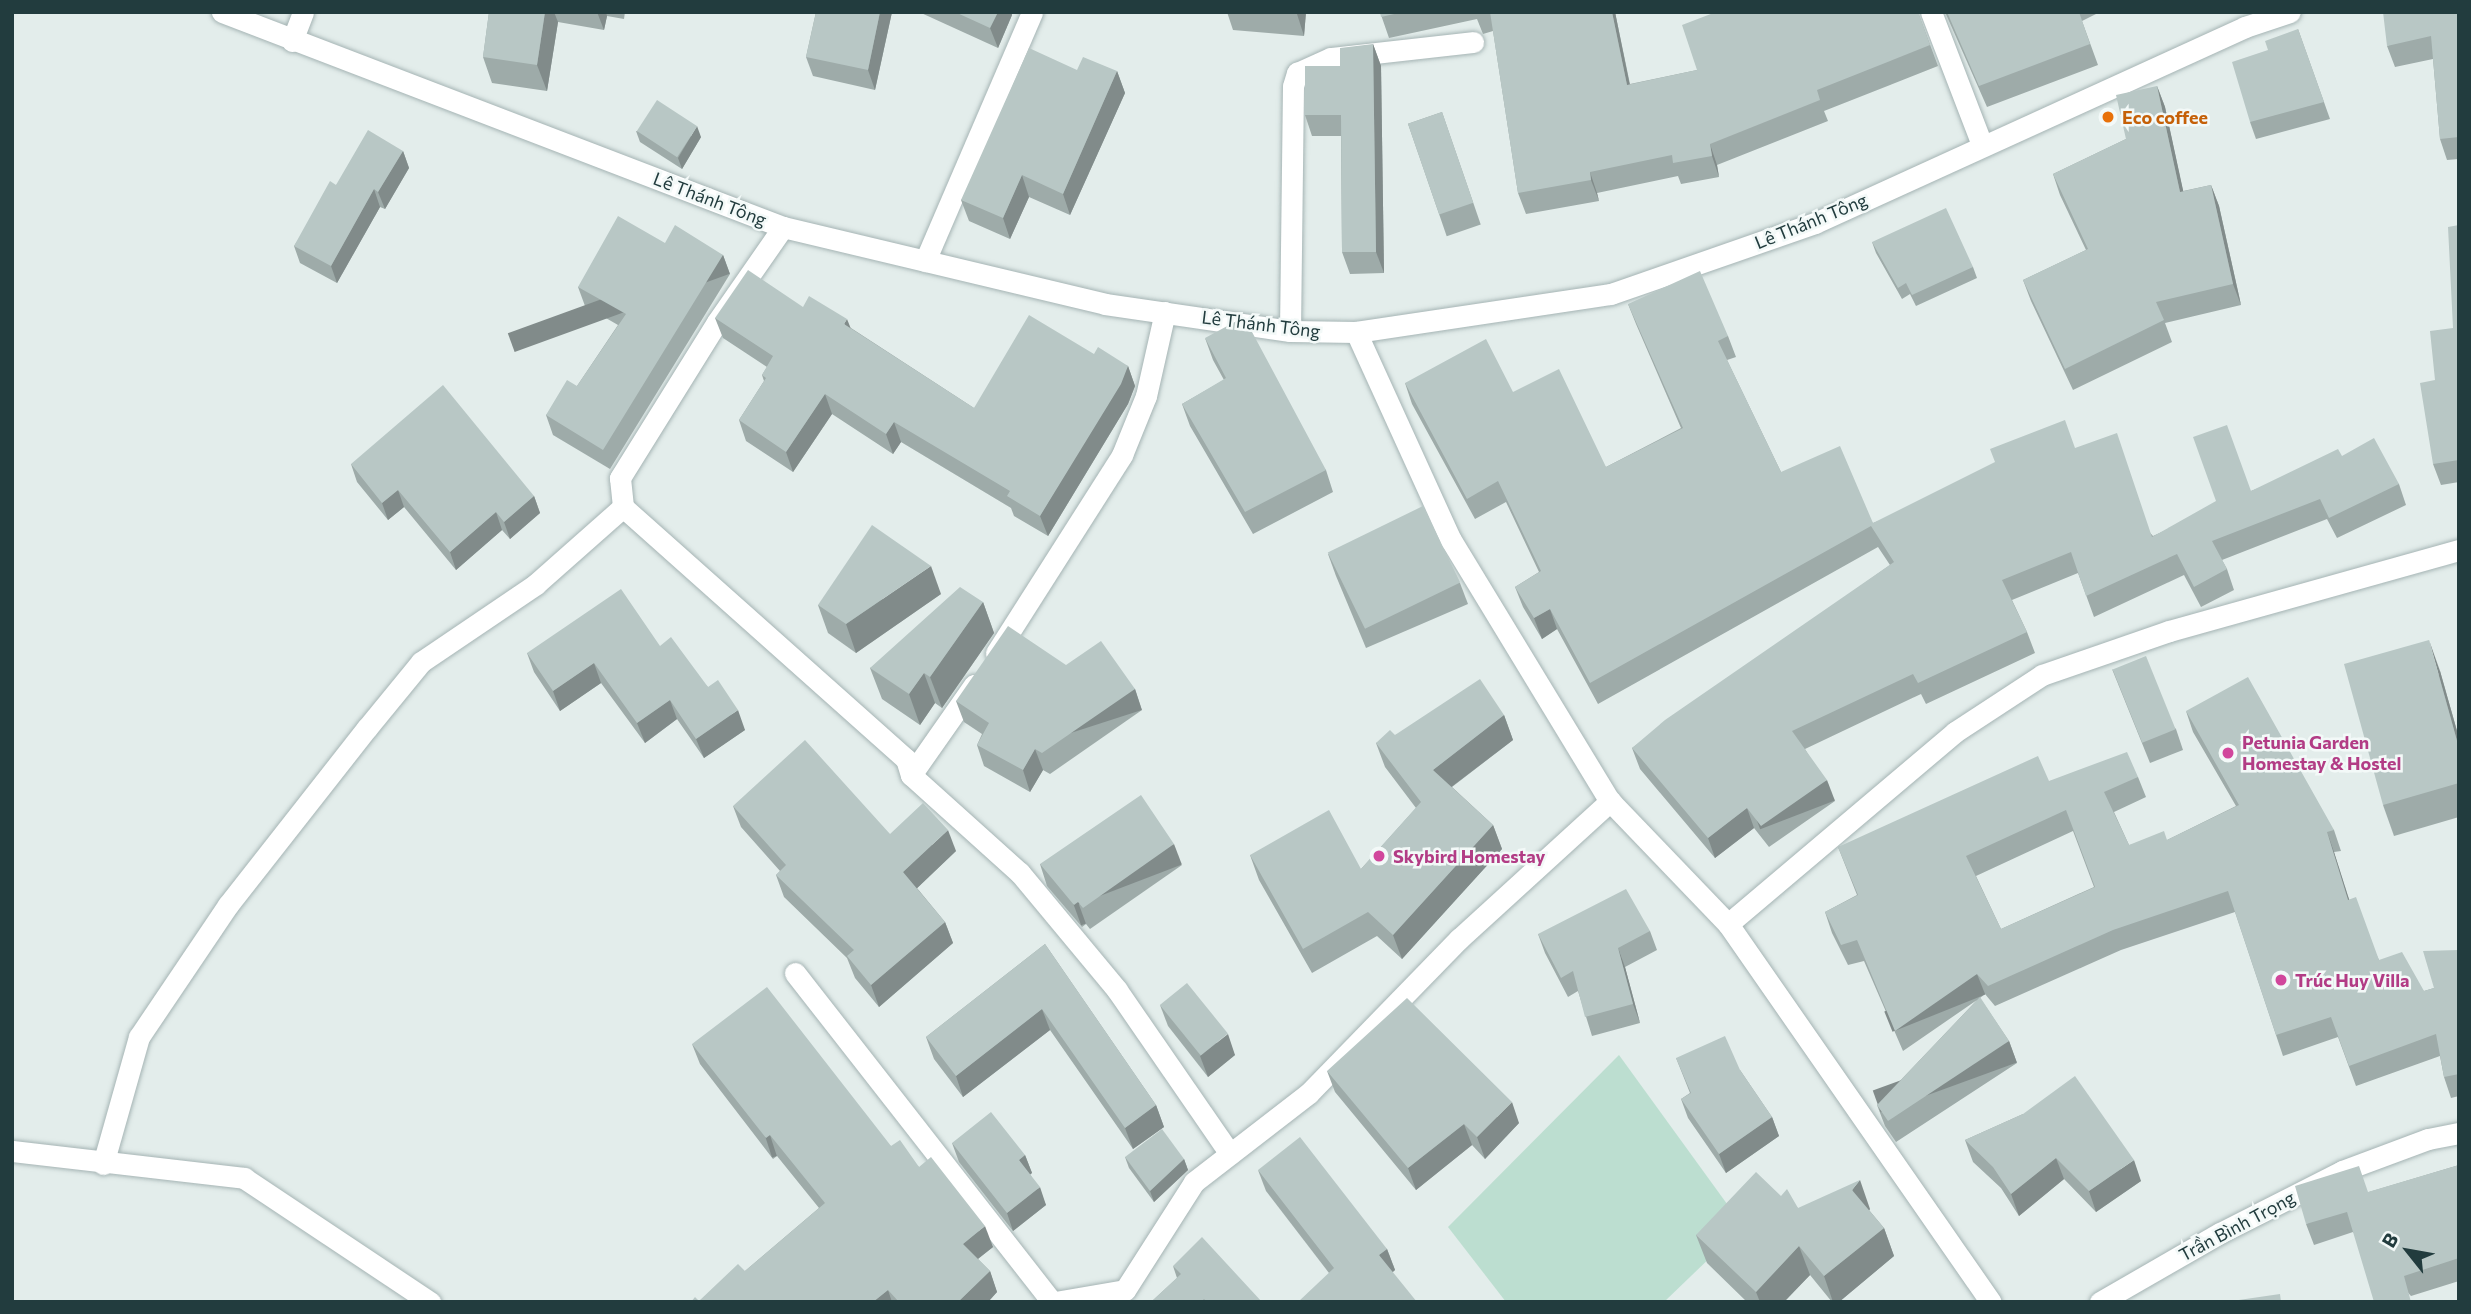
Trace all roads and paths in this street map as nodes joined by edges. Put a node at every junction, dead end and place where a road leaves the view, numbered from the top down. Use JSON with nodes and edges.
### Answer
{"nodes":[{"id":1,"x":222,"y":12,"type":"edge"},
{"id":2,"x":303,"y":12,"type":"edge"},
{"id":3,"x":1032,"y":12,"type":"edge"},
{"id":4,"x":1931,"y":12,"type":"edge"},
{"id":5,"x":2290,"y":12,"type":"edge"},
{"id":6,"x":292,"y":41,"type":"junction"},
{"id":7,"x":1473,"y":42,"type":"dead end"},
{"id":8,"x":1982,"y":145,"type":"junction"},
{"id":9,"x":783,"y":227,"type":"junction"},
{"id":10,"x":925,"y":261,"type":"junction"},
{"id":11,"x":1165,"y":312,"type":"junction"},
{"id":12,"x":1290,"y":331,"type":"junction"},
{"id":13,"x":1356,"y":332,"type":"junction"},
{"id":14,"x":623,"y":507,"type":"junction"},
{"id":15,"x":2459,"y":550,"type":"edge"},
{"id":16,"x":911,"y":775,"type":"junction"},
{"id":17,"x":1609,"y":801,"type":"junction"},
{"id":18,"x":1728,"y":924,"type":"junction"},
{"id":19,"x":794,"y":973,"type":"dead end"},
{"id":20,"x":2459,"y":1133,"type":"edge"},
{"id":21,"x":12,"y":1151,"type":"edge"},
{"id":22,"x":1230,"y":1154,"type":"junction"},
{"id":23,"x":103,"y":1164,"type":"junction"},
{"id":24,"x":1129,"y":1296,"type":"edge"},
{"id":25,"x":430,"y":1302,"type":"edge"},
{"id":26,"x":1054,"y":1302,"type":"edge"},
{"id":27,"x":1991,"y":1302,"type":"edge"},
{"id":28,"x":2100,"y":1302,"type":"edge"}],
"edges":[{"from":1,"to":6,"type":"street","name":"Lê Thánh Tông"},
{"from":2,"to":6,"type":"street"},
{"from":3,"to":10,"type":"street"},
{"from":4,"to":8,"type":"street"},
{"from":5,"to":8,"type":"street","name":"Lê Thánh Tông"},
{"from":6,"to":9,"type":"street","name":"Lê Thánh Tông"},
{"from":7,"to":12,"type":"street"},
{"from":8,"to":13,"type":"street","name":"Lê Thánh Tông"},
{"from":9,"to":10,"type":"street","name":"Lê Thánh Tông"},
{"from":9,"to":14,"type":"street"},
{"from":10,"to":11,"type":"street","name":"Lê Thánh Tông"},
{"from":11,"to":12,"type":"street","name":"Lê Thánh Tông"},
{"from":11,"to":16,"type":"street"},
{"from":12,"to":13,"type":"street","name":"Lê Thánh Tông"},
{"from":13,"to":17,"type":"street"},
{"from":14,"to":16,"type":"street"},
{"from":14,"to":23,"type":"street"},
{"from":15,"to":18,"type":"street"},
{"from":16,"to":22,"type":"street"},
{"from":17,"to":18,"type":"street"},
{"from":17,"to":22,"type":"street"},
{"from":18,"to":27,"type":"street"},
{"from":19,"to":26,"type":"street"},
{"from":20,"to":28,"type":"street","name":"Trần Bình Trọng"},
{"from":21,"to":23,"type":"street"},
{"from":22,"to":24,"type":"street"},
{"from":23,"to":25,"type":"street"},
{"from":24,"to":26,"type":"street"}]}
